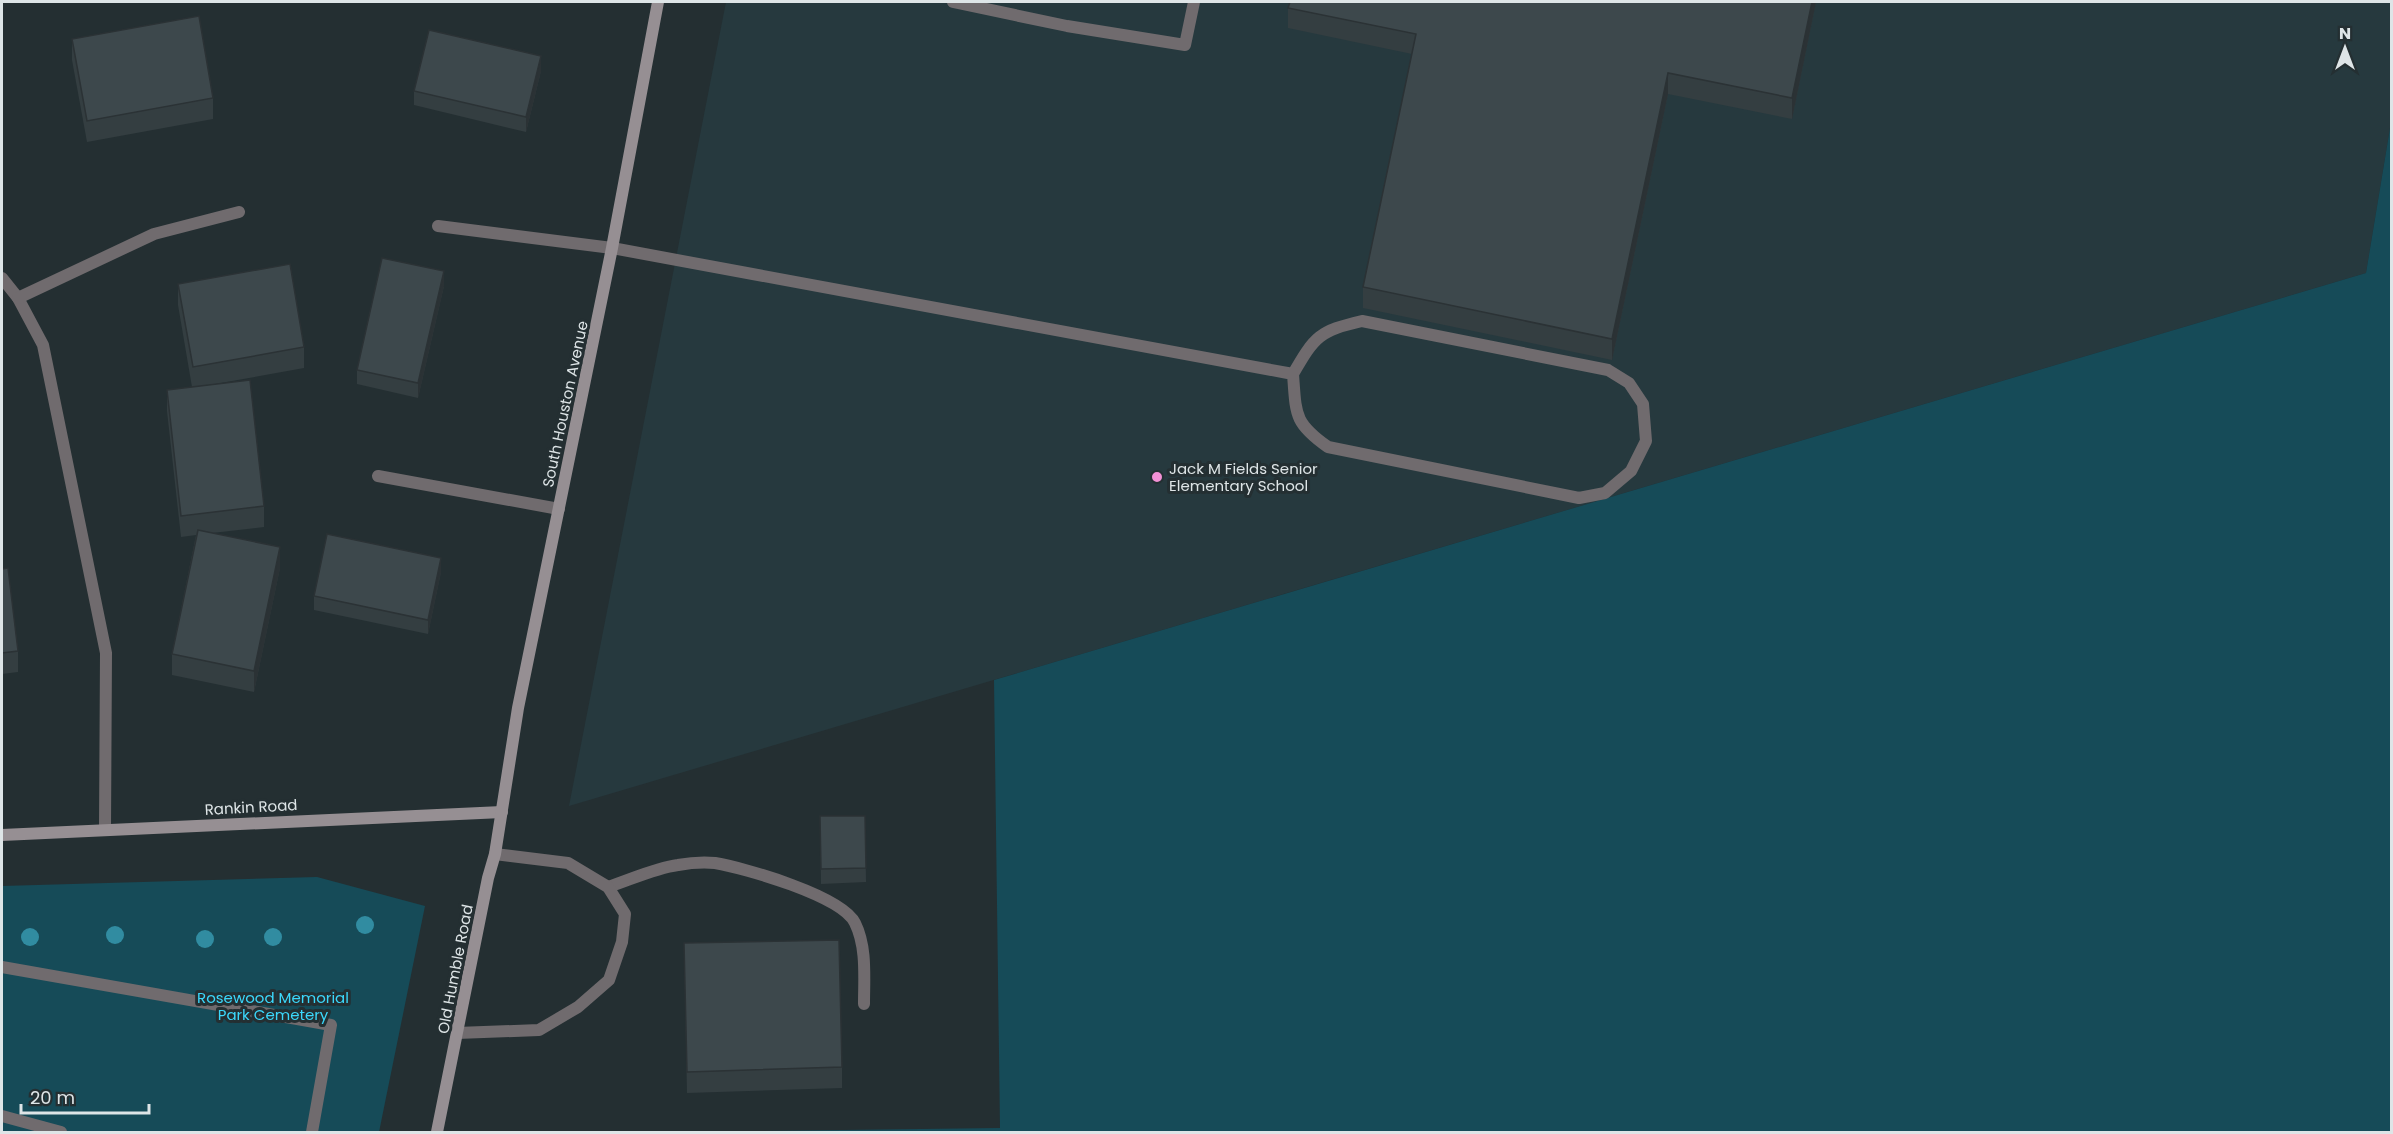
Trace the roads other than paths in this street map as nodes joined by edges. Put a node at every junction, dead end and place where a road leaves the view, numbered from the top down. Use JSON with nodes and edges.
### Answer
{"nodes":[{"id":1,"x":658,"y":2,"type":"edge"},
{"id":2,"x":953,"y":2,"type":"edge"},
{"id":3,"x":1194,"y":2,"type":"edge"},
{"id":4,"x":239,"y":212,"type":"dead end"},
{"id":5,"x":438,"y":226,"type":"dead end"},
{"id":6,"x":612,"y":248,"type":"junction"},
{"id":7,"x":2,"y":278,"type":"edge"},
{"id":8,"x":18,"y":298,"type":"junction"},
{"id":9,"x":1293,"y":374,"type":"junction"},
{"id":10,"x":378,"y":476,"type":"dead end"},
{"id":11,"x":559,"y":509,"type":"junction"},
{"id":12,"x":502,"y":812,"type":"junction"},
{"id":13,"x":105,"y":829,"type":"junction"},
{"id":14,"x":2,"y":835,"type":"edge"},
{"id":15,"x":495,"y":854,"type":"junction"},
{"id":16,"x":608,"y":887,"type":"junction"},
{"id":17,"x":2,"y":967,"type":"edge"},
{"id":18,"x":864,"y":1004,"type":"dead end"},
{"id":19,"x":457,"y":1033,"type":"junction"},
{"id":20,"x":2,"y":1116,"type":"edge"},
{"id":21,"x":61,"y":1132,"type":"edge"},
{"id":22,"x":312,"y":1132,"type":"edge"},
{"id":23,"x":437,"y":1132,"type":"edge"}],
"edges":[{"from":1,"to":6,"type":"main road","name":"South Houston Avenue"},
{"from":2,"to":3,"type":"lane"},
{"from":4,"to":8,"type":"lane"},
{"from":5,"to":6,"type":"lane"},
{"from":6,"to":9,"type":"lane"},
{"from":6,"to":11,"type":"main road","name":"South Houston Avenue"},
{"from":7,"to":8,"type":"lane"},
{"from":8,"to":13,"type":"lane"},
{"from":9,"to":9,"type":"lane"},
{"from":10,"to":11,"type":"lane"},
{"from":11,"to":12,"type":"main road","name":"South Houston Avenue"},
{"from":12,"to":13,"type":"main road","name":"Rankin Road"},
{"from":12,"to":15,"type":"main road","name":"Old Humble Road"},
{"from":13,"to":14,"type":"main road","name":"Rankin Road"},
{"from":15,"to":16,"type":"lane"},
{"from":15,"to":19,"type":"main road","name":"Old Humble Road"},
{"from":16,"to":18,"type":"lane"},
{"from":16,"to":19,"type":"lane"},
{"from":17,"to":22,"type":"lane"},
{"from":19,"to":23,"type":"main road","name":"Old Humble Road"},
{"from":20,"to":21,"type":"lane"}]}
